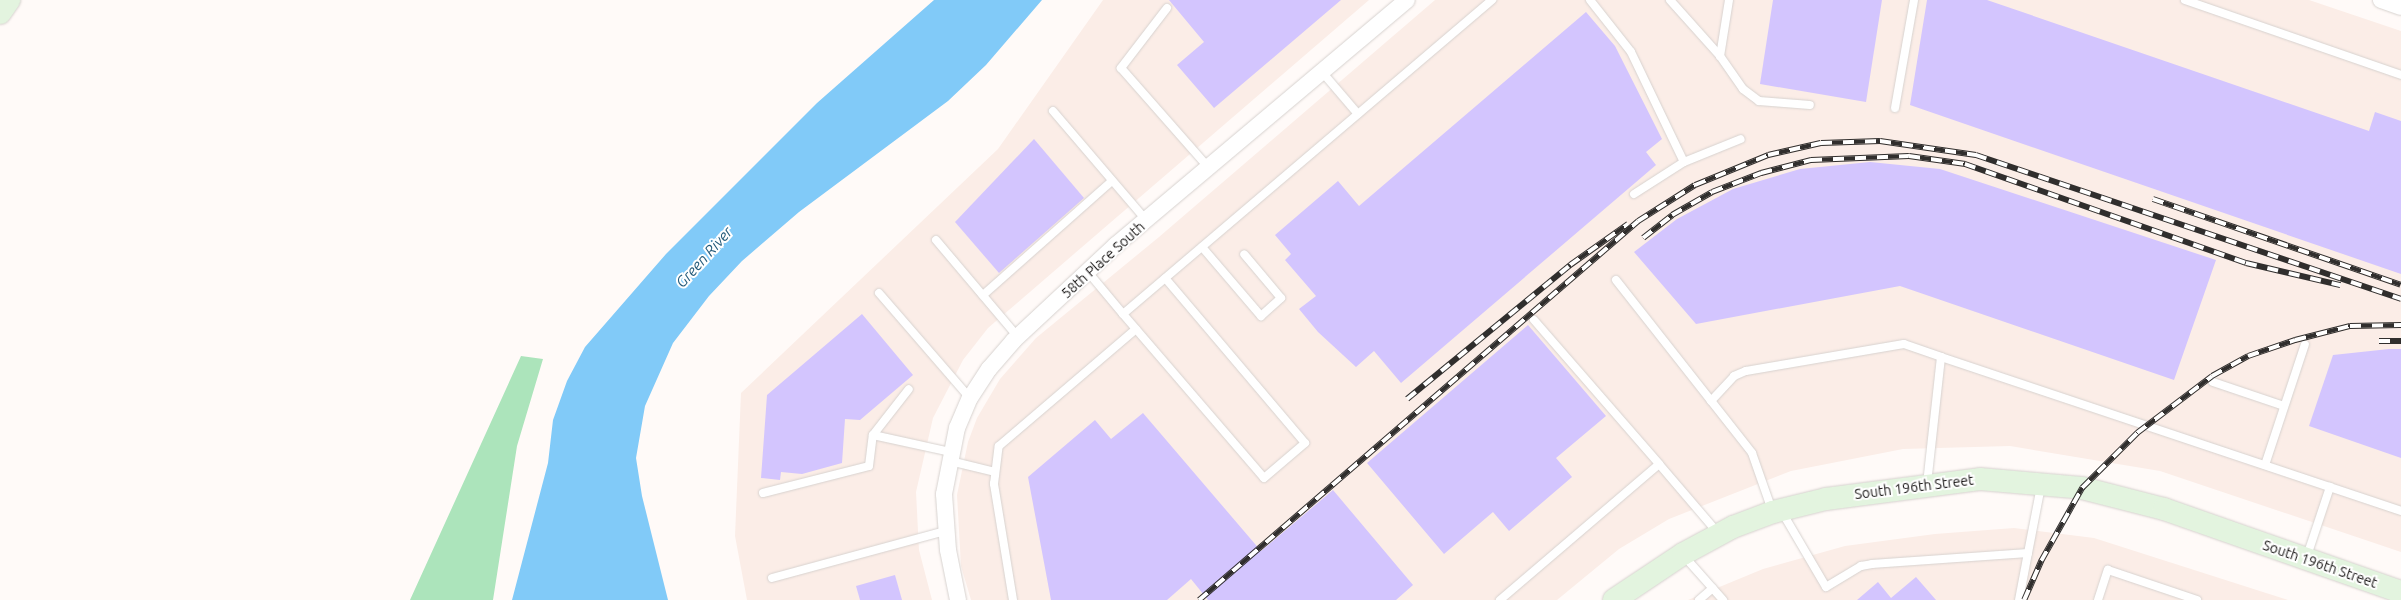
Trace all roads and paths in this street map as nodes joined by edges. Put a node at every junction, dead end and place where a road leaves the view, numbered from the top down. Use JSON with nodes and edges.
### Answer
{"nodes":[{"id":1,"x":8,"y":0,"type":"edge"},
{"id":2,"x":1407,"y":0,"type":"edge"},
{"id":3,"x":1492,"y":0,"type":"edge"},
{"id":4,"x":1590,"y":0,"type":"edge"},
{"id":5,"x":1670,"y":0,"type":"edge"},
{"id":6,"x":1678,"y":0,"type":"edge"},
{"id":7,"x":1729,"y":0,"type":"edge"},
{"id":8,"x":1914,"y":0,"type":"edge"},
{"id":9,"x":2184,"y":0,"type":"edge"},
{"id":10,"x":2381,"y":0,"type":"edge"},
{"id":11,"x":2198,"y":2,"type":"edge"},
{"id":12,"x":2401,"y":7,"type":"edge"},
{"id":13,"x":1167,"y":8,"type":"dead end"},
{"id":14,"x":1677,"y":9,"type":"junction"},
{"id":15,"x":0,"y":13,"type":"edge"},
{"id":16,"x":1720,"y":56,"type":"junction"},
{"id":17,"x":1322,"y":72,"type":"junction"},
{"id":18,"x":2401,"y":74,"type":"edge"},
{"id":19,"x":1810,"y":105,"type":"dead end"},
{"id":20,"x":1895,"y":108,"type":"dead end"},
{"id":21,"x":1053,"y":112,"type":"dead end"},
{"id":22,"x":1358,"y":114,"type":"junction"},
{"id":23,"x":1740,"y":139,"type":"dead end"},
{"id":24,"x":1684,"y":162,"type":"junction"},
{"id":25,"x":1208,"y":168,"type":"junction"},
{"id":26,"x":1112,"y":181,"type":"junction"},
{"id":27,"x":1634,"y":194,"type":"dead end"},
{"id":28,"x":1146,"y":221,"type":"junction"},
{"id":29,"x":936,"y":240,"type":"dead end"},
{"id":30,"x":1202,"y":247,"type":"junction"},
{"id":31,"x":1244,"y":254,"type":"dead end"},
{"id":32,"x":1088,"y":272,"type":"junction"},
{"id":33,"x":1165,"y":278,"type":"junction"},
{"id":34,"x":1616,"y":280,"type":"dead end"},
{"id":35,"x":879,"y":293,"type":"dead end"},
{"id":36,"x":983,"y":295,"type":"junction"},
{"id":37,"x":1123,"y":314,"type":"junction"},
{"id":38,"x":1534,"y":320,"type":"dead end"},
{"id":39,"x":1136,"y":329,"type":"junction"},
{"id":40,"x":1018,"y":337,"type":"junction"},
{"id":41,"x":2305,"y":344,"type":"dead end"},
{"id":42,"x":1941,"y":357,"type":"junction"},
{"id":43,"x":2213,"y":382,"type":"dead end"},
{"id":44,"x":909,"y":389,"type":"dead end"},
{"id":45,"x":970,"y":398,"type":"junction"},
{"id":46,"x":1711,"y":401,"type":"junction"},
{"id":47,"x":2284,"y":406,"type":"junction"},
{"id":48,"x":873,"y":435,"type":"junction"},
{"id":49,"x":950,"y":456,"type":"junction"},
{"id":50,"x":1659,"y":464,"type":"junction"},
{"id":51,"x":2265,"y":465,"type":"junction"},
{"id":52,"x":995,"y":472,"type":"junction"},
{"id":53,"x":2042,"y":482,"type":"junction"},
{"id":54,"x":1927,"y":484,"type":"junction"},
{"id":55,"x":2330,"y":487,"type":"junction"},
{"id":56,"x":763,"y":493,"type":"dead end"},
{"id":57,"x":1777,"y":511,"type":"junction"},
{"id":58,"x":2401,"y":511,"type":"edge"},
{"id":59,"x":945,"y":531,"type":"junction"},
{"id":60,"x":1719,"y":535,"type":"junction"},
{"id":61,"x":2028,"y":553,"type":"junction"},
{"id":62,"x":1683,"y":554,"type":"junction"},
{"id":63,"x":2306,"y":559,"type":"junction"},
{"id":64,"x":772,"y":578,"type":"dead end"},
{"id":65,"x":1713,"y":588,"type":"junction"},
{"id":66,"x":2401,"y":592,"type":"edge"},
{"id":67,"x":958,"y":600,"type":"edge"},
{"id":68,"x":1012,"y":600,"type":"edge"},
{"id":69,"x":1500,"y":600,"type":"edge"},
{"id":70,"x":1614,"y":600,"type":"edge"},
{"id":71,"x":1699,"y":600,"type":"edge"},
{"id":72,"x":1723,"y":600,"type":"edge"},
{"id":73,"x":2019,"y":600,"type":"edge"},
{"id":74,"x":2098,"y":600,"type":"edge"},
{"id":75,"x":2197,"y":600,"type":"edge"}],
"edges":[{"from":1,"to":15,"type":"main road"},
{"from":2,"to":17,"type":"street","name":"58th Place South"},
{"from":3,"to":22,"type":"lane"},
{"from":4,"to":24,"type":"lane"},
{"from":5,"to":14,"type":"lane"},
{"from":6,"to":14,"type":"lane"},
{"from":7,"to":16,"type":"lane"},
{"from":8,"to":20,"type":"lane"},
{"from":9,"to":11,"type":"lane"},
{"from":10,"to":12,"type":"street"},
{"from":11,"to":18,"type":"lane"},
{"from":13,"to":25,"type":"lane"},
{"from":14,"to":16,"type":"lane"},
{"from":16,"to":19,"type":"lane"},
{"from":17,"to":22,"type":"lane"},
{"from":17,"to":25,"type":"street","name":"58th Place South"},
{"from":21,"to":26,"type":"lane"},
{"from":22,"to":30,"type":"lane"},
{"from":23,"to":24,"type":"lane"},
{"from":24,"to":27,"type":"lane"},
{"from":25,"to":28,"type":"street","name":"58th Place South"},
{"from":26,"to":28,"type":"lane"},
{"from":26,"to":36,"type":"lane"},
{"from":28,"to":32,"type":"street","name":"58th Place South"},
{"from":29,"to":36,"type":"lane"},
{"from":30,"to":31,"type":"lane"},
{"from":30,"to":33,"type":"lane"},
{"from":32,"to":37,"type":"lane"},
{"from":32,"to":40,"type":"street","name":"58th Place South"},
{"from":33,"to":37,"type":"lane"},
{"from":33,"to":39,"type":"lane"},
{"from":34,"to":46,"type":"lane"},
{"from":35,"to":45,"type":"lane"},
{"from":36,"to":40,"type":"lane"},
{"from":37,"to":39,"type":"lane"},
{"from":38,"to":50,"type":"lane"},
{"from":39,"to":52,"type":"lane"},
{"from":40,"to":45,"type":"street","name":"58th Place South"},
{"from":41,"to":47,"type":"lane"},
{"from":42,"to":46,"type":"lane"},
{"from":42,"to":51,"type":"lane"},
{"from":42,"to":54,"type":"lane"},
{"from":43,"to":47,"type":"lane"},
{"from":44,"to":48,"type":"lane"},
{"from":45,"to":49,"type":"street","name":"58th Place South"},
{"from":46,"to":57,"type":"lane"},
{"from":47,"to":51,"type":"lane"},
{"from":48,"to":49,"type":"lane"},
{"from":48,"to":56,"type":"lane"},
{"from":49,"to":52,"type":"lane"},
{"from":49,"to":59,"type":"street","name":"58th Place South"},
{"from":50,"to":60,"type":"lane"},
{"from":50,"to":69,"type":"lane"},
{"from":51,"to":55,"type":"lane"},
{"from":52,"to":68,"type":"lane"},
{"from":53,"to":54,"type":"main road","name":"South 196th Street"},
{"from":53,"to":61,"type":"lane"},
{"from":53,"to":63,"type":"main road","name":"South 196th Street"},
{"from":54,"to":57,"type":"main road","name":"South 196th Street"},
{"from":55,"to":58,"type":"lane"},
{"from":55,"to":63,"type":"lane"},
{"from":57,"to":60,"type":"main road","name":"South 196th Street"},
{"from":57,"to":61,"type":"lane"},
{"from":59,"to":64,"type":"lane"},
{"from":59,"to":67,"type":"street","name":"58th Place South"},
{"from":60,"to":62,"type":"main road","name":"South 196th Street"},
{"from":61,"to":73,"type":"lane"},
{"from":62,"to":65,"type":"lane"},
{"from":62,"to":70,"type":"main road","name":"South 196th Street"},
{"from":63,"to":66,"type":"main road","name":"South 196th Street"},
{"from":65,"to":71,"type":"lane"},
{"from":65,"to":72,"type":"lane"},
{"from":74,"to":75,"type":"lane"}]}
